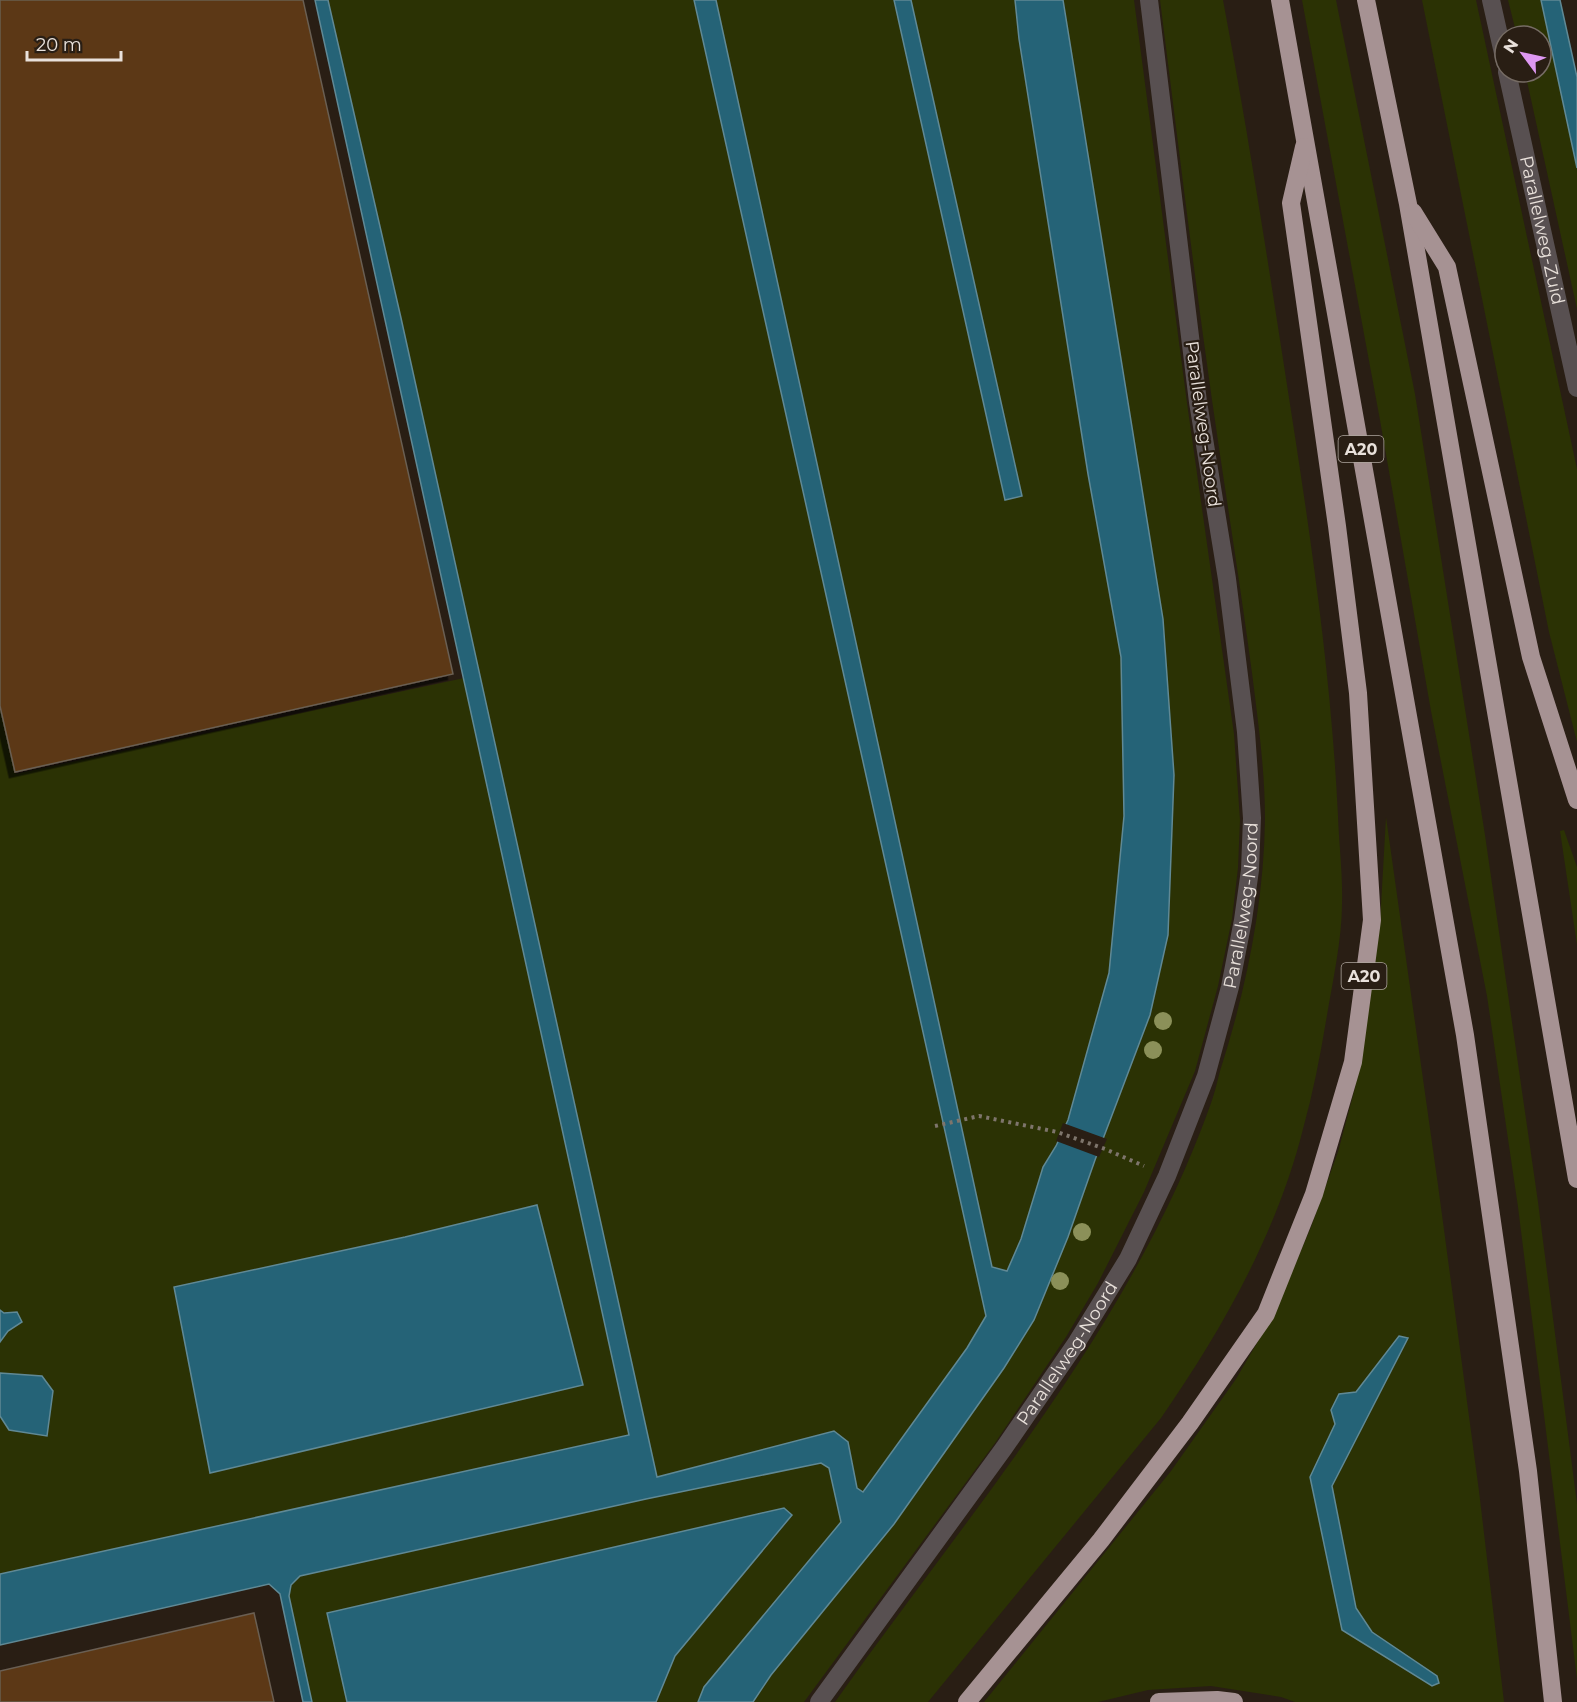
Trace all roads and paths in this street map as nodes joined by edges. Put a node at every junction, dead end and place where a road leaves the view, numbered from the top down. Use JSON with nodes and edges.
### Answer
{"nodes":[{"id":1,"x":1149,"y":0,"type":"edge"},
{"id":2,"x":1280,"y":0,"type":"edge"},
{"id":3,"x":1366,"y":0,"type":"edge"},
{"id":4,"x":1491,"y":0,"type":"edge"},
{"id":5,"x":1496,"y":24,"type":"edge"},
{"id":6,"x":1510,"y":84,"type":"edge"},
{"id":7,"x":1306,"y":140,"type":"junction"},
{"id":8,"x":1408,"y":204,"type":"junction"},
{"id":9,"x":1577,"y":388,"type":"edge"},
{"id":10,"x":1577,"y":800,"type":"edge"},
{"id":11,"x":935,"y":1126,"type":"dead end"},
{"id":12,"x":1167,"y":1176,"type":"junction"},
{"id":13,"x":1577,"y":1179,"type":"edge"},
{"id":14,"x":819,"y":1702,"type":"edge"},
{"id":15,"x":967,"y":1702,"type":"edge"},
{"id":16,"x":1159,"y":1702,"type":"edge"},
{"id":17,"x":1234,"y":1702,"type":"edge"},
{"id":18,"x":1553,"y":1702,"type":"edge"}],
"edges":[{"from":1,"to":12,"type":"street","name":"Parallelweg-Noord"},
{"from":2,"to":7,"type":"highway","number":"A20"},
{"from":3,"to":8,"type":"highway"},
{"from":4,"to":5,"type":"street"},
{"from":6,"to":9,"type":"street","name":"Parallelweg-Zuid"},
{"from":7,"to":15,"type":"highway","number":"A20"},
{"from":7,"to":18,"type":"highway","number":"A20"},
{"from":8,"to":10,"type":"highway"},
{"from":8,"to":13,"type":"highway"},
{"from":11,"to":12,"type":"path"},
{"from":12,"to":14,"type":"street","name":"Parallelweg-Noord"},
{"from":16,"to":17,"type":"highway"}]}
